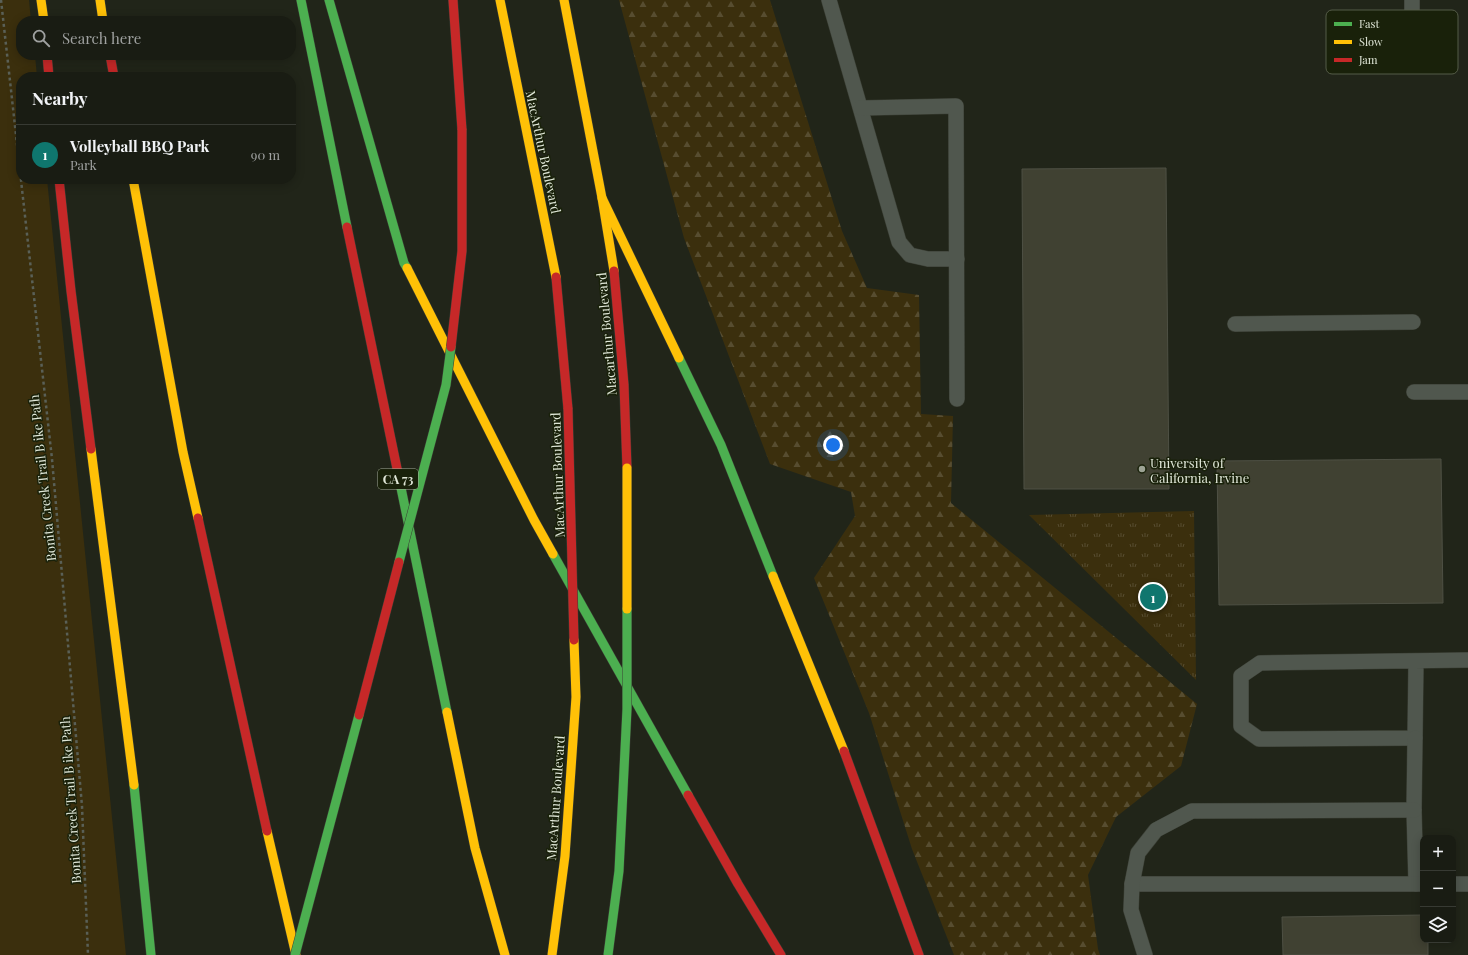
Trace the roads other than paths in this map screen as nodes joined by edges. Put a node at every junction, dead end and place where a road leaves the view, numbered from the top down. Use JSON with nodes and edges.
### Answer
{"nodes":[{"id":1,"x":42,"y":0,"type":"edge"},
{"id":2,"x":100,"y":0,"type":"edge"},
{"id":3,"x":301,"y":0,"type":"edge"},
{"id":4,"x":329,"y":0,"type":"edge"},
{"id":5,"x":453,"y":0,"type":"edge"},
{"id":6,"x":500,"y":0,"type":"edge"},
{"id":7,"x":564,"y":0,"type":"edge"},
{"id":8,"x":829,"y":0,"type":"edge"},
{"id":9,"x":44,"y":16,"type":"edge"},
{"id":10,"x":103,"y":16,"type":"edge"},
{"id":11,"x":47,"y":60,"type":"edge"},
{"id":12,"x":111,"y":60,"type":"edge"},
{"id":13,"x":49,"y":72,"type":"edge"},
{"id":14,"x":113,"y":72,"type":"edge"},
{"id":15,"x":861,"y":108,"type":"junction"},
{"id":16,"x":60,"y":184,"type":"edge"},
{"id":17,"x":133,"y":184,"type":"edge"},
{"id":18,"x":602,"y":198,"type":"junction"},
{"id":19,"x":957,"y":258,"type":"junction"},
{"id":20,"x":1413,"y":322,"type":"dead end"},
{"id":21,"x":1235,"y":324,"type":"dead end"},
{"id":22,"x":1414,"y":392,"type":"dead end"},
{"id":23,"x":1468,"y":392,"type":"edge"},
{"id":24,"x":958,"y":399,"type":"dead end"},
{"id":25,"x":1468,"y":660,"type":"edge"},
{"id":26,"x":1416,"y":661,"type":"junction"},
{"id":27,"x":1415,"y":738,"type":"junction"},
{"id":28,"x":1414,"y":810,"type":"junction"},
{"id":29,"x":1132,"y":884,"type":"junction"},
{"id":30,"x":1420,"y":884,"type":"edge"},
{"id":31,"x":1456,"y":884,"type":"edge"},
{"id":32,"x":1468,"y":884,"type":"edge"},
{"id":33,"x":150,"y":955,"type":"edge"},
{"id":34,"x":295,"y":955,"type":"edge"},
{"id":35,"x":504,"y":955,"type":"edge"},
{"id":36,"x":552,"y":955,"type":"edge"},
{"id":37,"x":608,"y":955,"type":"edge"},
{"id":38,"x":781,"y":955,"type":"edge"},
{"id":39,"x":919,"y":955,"type":"edge"},
{"id":40,"x":1145,"y":955,"type":"edge"}],
"edges":[{"from":1,"to":9,"type":"main road"},
{"from":2,"to":10,"type":"main road"},
{"from":3,"to":35,"type":"main road","number":"CA 73"},
{"from":4,"to":38,"type":"main road"},
{"from":5,"to":34,"type":"main road","bridge":true},
{"from":6,"to":36,"type":"main road","name":"MacArthur Boulevard","bridge":true},
{"from":7,"to":18,"type":"main road"},
{"from":8,"to":15,"type":"lane"},
{"from":11,"to":13,"type":"main road"},
{"from":12,"to":14,"type":"main road"},
{"from":15,"to":19,"type":"lane"},
{"from":15,"to":19,"type":"lane"},
{"from":16,"to":33,"type":"main road"},
{"from":17,"to":34,"type":"main road"},
{"from":18,"to":37,"type":"main road","name":"Macarthur Boulevard","bridge":true},
{"from":18,"to":39,"type":"main road"},
{"from":19,"to":24,"type":"lane"},
{"from":20,"to":21,"type":"lane"},
{"from":22,"to":23,"type":"lane"},
{"from":25,"to":26,"type":"lane"},
{"from":26,"to":27,"type":"lane"},
{"from":26,"to":27,"type":"lane"},
{"from":27,"to":28,"type":"lane"},
{"from":28,"to":29,"type":"lane"},
{"from":28,"to":30,"type":"lane"},
{"from":29,"to":30,"type":"lane"},
{"from":29,"to":40,"type":"lane"},
{"from":31,"to":32,"type":"lane"}]}
